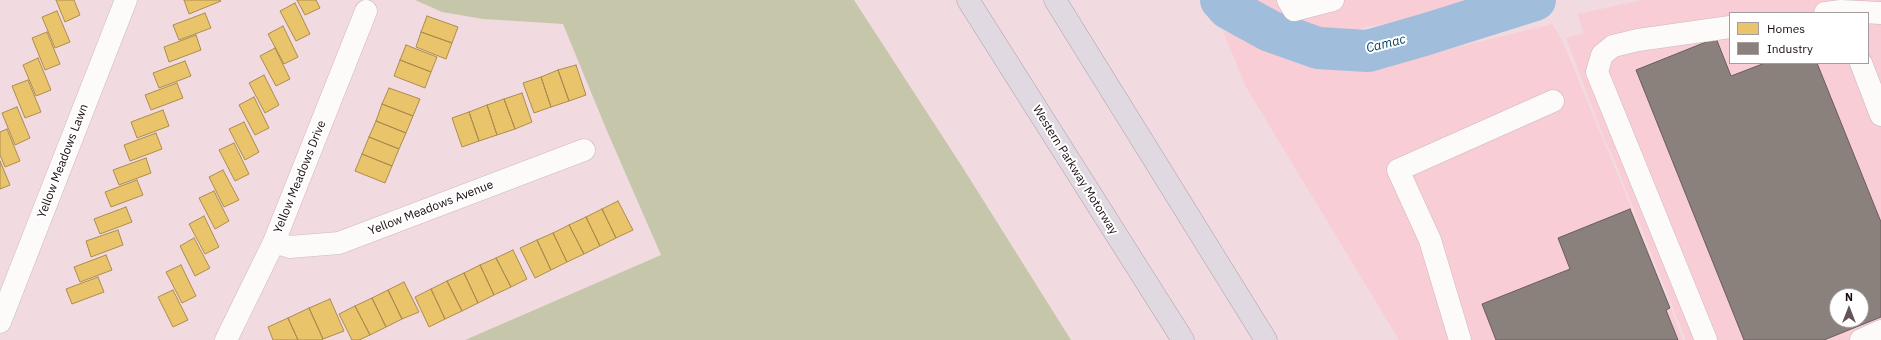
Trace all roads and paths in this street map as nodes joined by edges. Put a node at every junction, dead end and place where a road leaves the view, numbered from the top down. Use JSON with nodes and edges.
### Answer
{"nodes":[{"id":1,"x":126,"y":0,"type":"edge"},
{"id":2,"x":968,"y":0,"type":"edge"},
{"id":3,"x":1055,"y":0,"type":"edge"},
{"id":4,"x":1288,"y":0,"type":"edge"},
{"id":5,"x":1333,"y":0,"type":"edge"},
{"id":6,"x":366,"y":12,"type":"dead end"},
{"id":7,"x":1869,"y":13,"type":"edge"},
{"id":8,"x":1881,"y":13,"type":"edge"},
{"id":9,"x":1729,"y":27,"type":"edge"},
{"id":10,"x":1861,"y":64,"type":"edge"},
{"id":11,"x":1553,"y":101,"type":"dead end"},
{"id":12,"x":1881,"y":115,"type":"edge"},
{"id":13,"x":584,"y":150,"type":"dead end"},
{"id":14,"x":274,"y":242,"type":"junction"},
{"id":15,"x":0,"y":322,"type":"edge"},
{"id":16,"x":1881,"y":331,"type":"edge"},
{"id":17,"x":226,"y":340,"type":"edge"},
{"id":18,"x":1183,"y":340,"type":"edge"},
{"id":19,"x":1266,"y":340,"type":"edge"},
{"id":20,"x":1460,"y":340,"type":"edge"},
{"id":21,"x":1706,"y":340,"type":"edge"},
{"id":22,"x":1861,"y":340,"type":"edge"}],
"edges":[{"from":1,"to":15,"type":"street","name":"Yellow Meadows Lawn"},
{"from":2,"to":18,"type":"highway","name":"Western Parkway Motorway"},
{"from":3,"to":19,"type":"highway"},
{"from":4,"to":5,"type":"street"},
{"from":6,"to":14,"type":"street","name":"Yellow Meadows Drive"},
{"from":7,"to":8,"type":"street"},
{"from":9,"to":21,"type":"street"},
{"from":10,"to":12,"type":"street"},
{"from":11,"to":20,"type":"street"},
{"from":13,"to":14,"type":"street","name":"Yellow Meadows Avenue"},
{"from":14,"to":17,"type":"street","name":"Yellow Meadows Drive"},
{"from":16,"to":22,"type":"street"}]}
